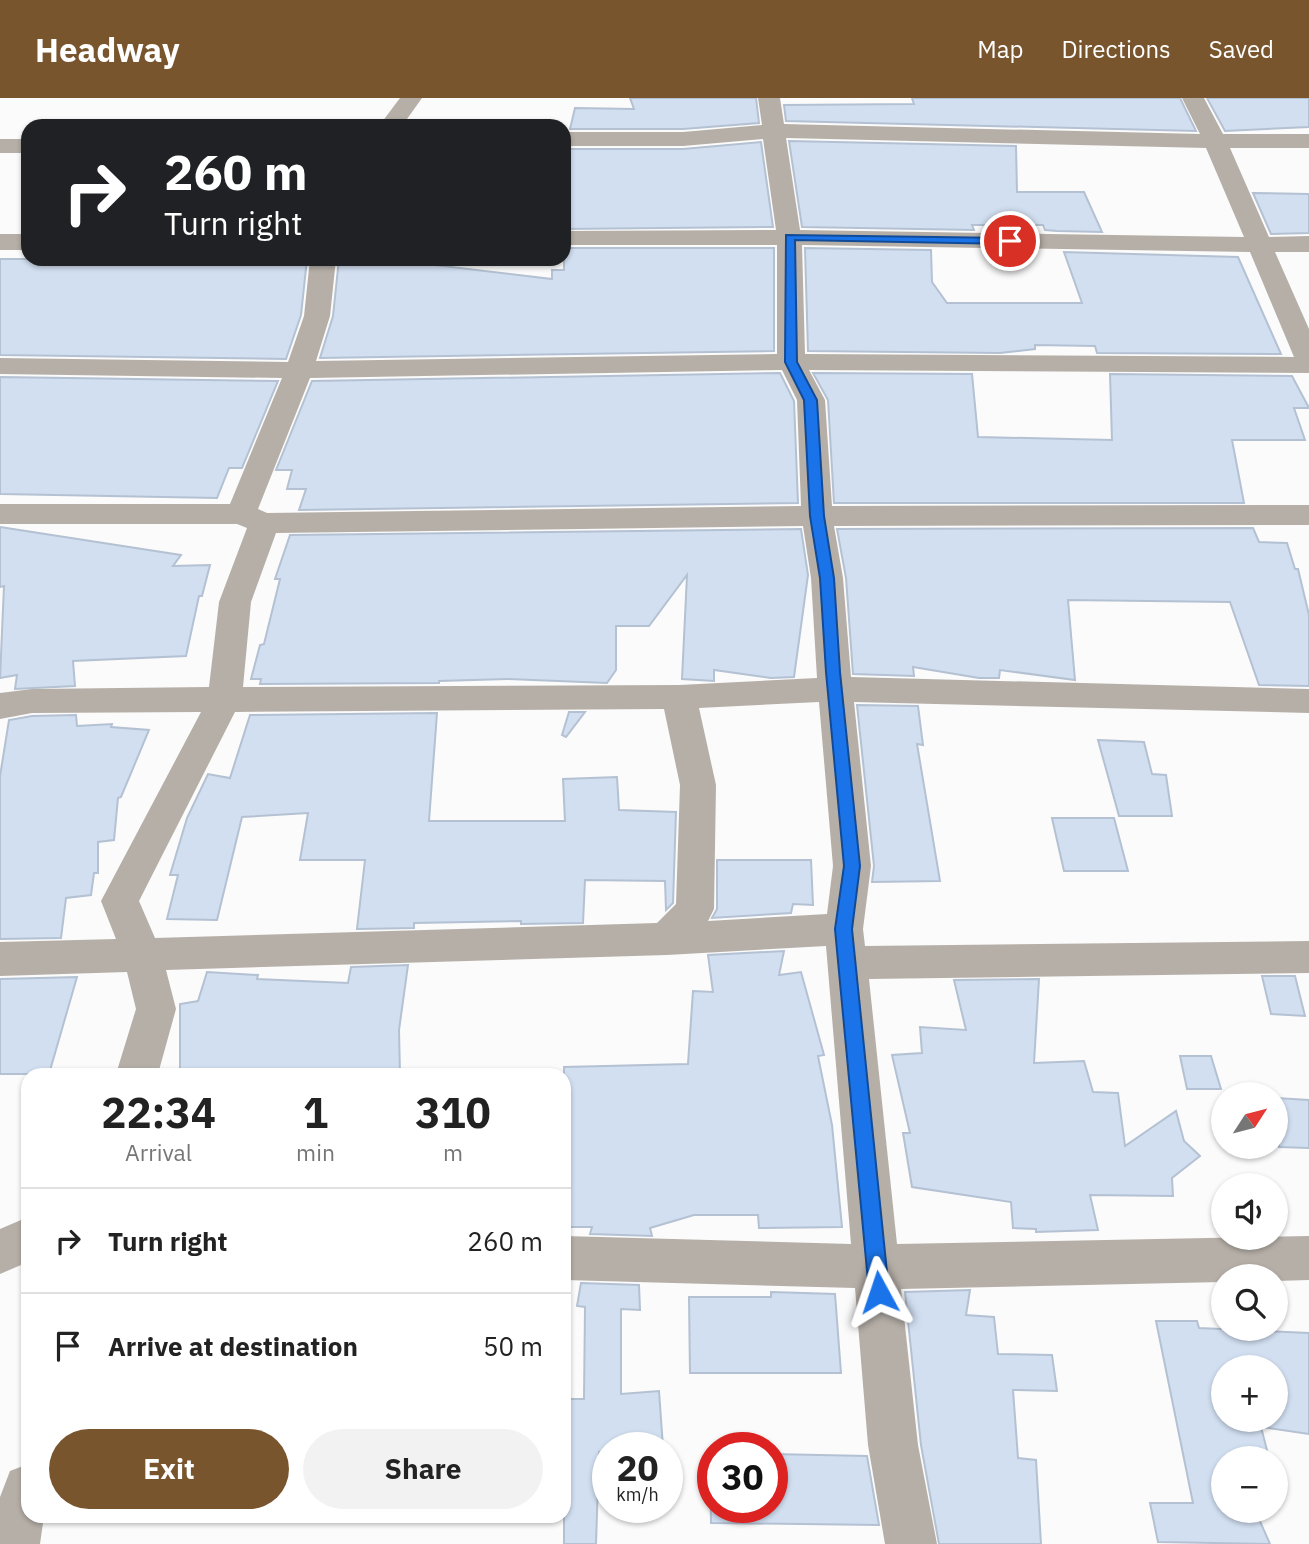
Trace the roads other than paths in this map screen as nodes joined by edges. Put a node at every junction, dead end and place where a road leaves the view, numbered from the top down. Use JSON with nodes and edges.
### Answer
{"nodes":[{"id":1,"x":411,"y":98,"type":"edge"},
{"id":2,"x":1193,"y":98,"type":"edge"},
{"id":3,"x":771,"y":114,"type":"edge"},
{"id":4,"x":395,"y":119,"type":"edge"},
{"id":5,"x":571,"y":139,"type":"edge"},
{"id":6,"x":1215,"y":141,"type":"junction"},
{"id":7,"x":1309,"y":141,"type":"edge"},
{"id":8,"x":0,"y":146,"type":"edge"},
{"id":9,"x":21,"y":146,"type":"edge"},
{"id":10,"x":789,"y":237,"type":"junction"},
{"id":11,"x":571,"y":238,"type":"edge"},
{"id":12,"x":0,"y":242,"type":"edge"},
{"id":13,"x":21,"y":242,"type":"edge"},
{"id":14,"x":1309,"y":244,"type":"edge"},
{"id":15,"x":1258,"y":246,"type":"junction"},
{"id":16,"x":322,"y":266,"type":"edge"},
{"id":17,"x":791,"y":362,"type":"junction"},
{"id":18,"x":1309,"y":362,"type":"edge"},
{"id":19,"x":0,"y":366,"type":"edge"},
{"id":20,"x":299,"y":370,"type":"junction"},
{"id":21,"x":0,"y":514,"type":"edge"},
{"id":22,"x":1309,"y":515,"type":"edge"},
{"id":23,"x":817,"y":516,"type":"junction"},
{"id":24,"x":253,"y":519,"type":"junction"},
{"id":25,"x":835,"y":689,"type":"junction"},
{"id":26,"x":679,"y":697,"type":"junction"},
{"id":27,"x":225,"y":699,"type":"junction"},
{"id":28,"x":1309,"y":701,"type":"edge"},
{"id":29,"x":0,"y":705,"type":"edge"},
{"id":30,"x":667,"y":939,"type":"junction"},
{"id":31,"x":846,"y":946,"type":"junction"},
{"id":32,"x":143,"y":956,"type":"junction"},
{"id":33,"x":1309,"y":957,"type":"edge"},
{"id":34,"x":0,"y":959,"type":"edge"},
{"id":35,"x":139,"y":1068,"type":"edge"},
{"id":36,"x":21,"y":1242,"type":"edge"},
{"id":37,"x":0,"y":1252,"type":"edge"},
{"id":38,"x":571,"y":1258,"type":"edge"},
{"id":39,"x":1309,"y":1258,"type":"edge"},
{"id":40,"x":877,"y":1267,"type":"junction"},
{"id":41,"x":21,"y":1508,"type":"edge"},
{"id":42,"x":14,"y":1544,"type":"edge"},
{"id":43,"x":911,"y":1544,"type":"edge"}],
"edges":[{"from":1,"to":4,"type":"street"},
{"from":2,"to":6,"type":"street"},
{"from":3,"to":5,"type":"street"},
{"from":3,"to":6,"type":"street"},
{"from":3,"to":10,"type":"street"},
{"from":6,"to":7,"type":"street"},
{"from":6,"to":15,"type":"street"},
{"from":8,"to":9,"type":"street"},
{"from":10,"to":11,"type":"street"},
{"from":10,"to":15,"type":"street"},
{"from":10,"to":17,"type":"street"},
{"from":12,"to":13,"type":"street"},
{"from":14,"to":15,"type":"street"},
{"from":15,"to":18,"type":"street"},
{"from":16,"to":20,"type":"street"},
{"from":17,"to":18,"type":"street"},
{"from":17,"to":20,"type":"street"},
{"from":17,"to":23,"type":"street"},
{"from":19,"to":20,"type":"street"},
{"from":20,"to":24,"type":"street"},
{"from":21,"to":24,"type":"street"},
{"from":22,"to":23,"type":"street"},
{"from":23,"to":24,"type":"street"},
{"from":23,"to":25,"type":"street"},
{"from":24,"to":27,"type":"street"},
{"from":25,"to":26,"type":"street"},
{"from":25,"to":28,"type":"street"},
{"from":25,"to":31,"type":"street"},
{"from":26,"to":27,"type":"street"},
{"from":26,"to":30,"type":"street"},
{"from":27,"to":29,"type":"street"},
{"from":27,"to":32,"type":"street"},
{"from":30,"to":31,"type":"street"},
{"from":30,"to":32,"type":"street"},
{"from":31,"to":33,"type":"street"},
{"from":31,"to":40,"type":"street"},
{"from":32,"to":34,"type":"street"},
{"from":32,"to":35,"type":"street"},
{"from":36,"to":37,"type":"street"},
{"from":38,"to":40,"type":"street"},
{"from":39,"to":40,"type":"street"},
{"from":40,"to":43,"type":"street"},
{"from":41,"to":42,"type":"street"}]}
